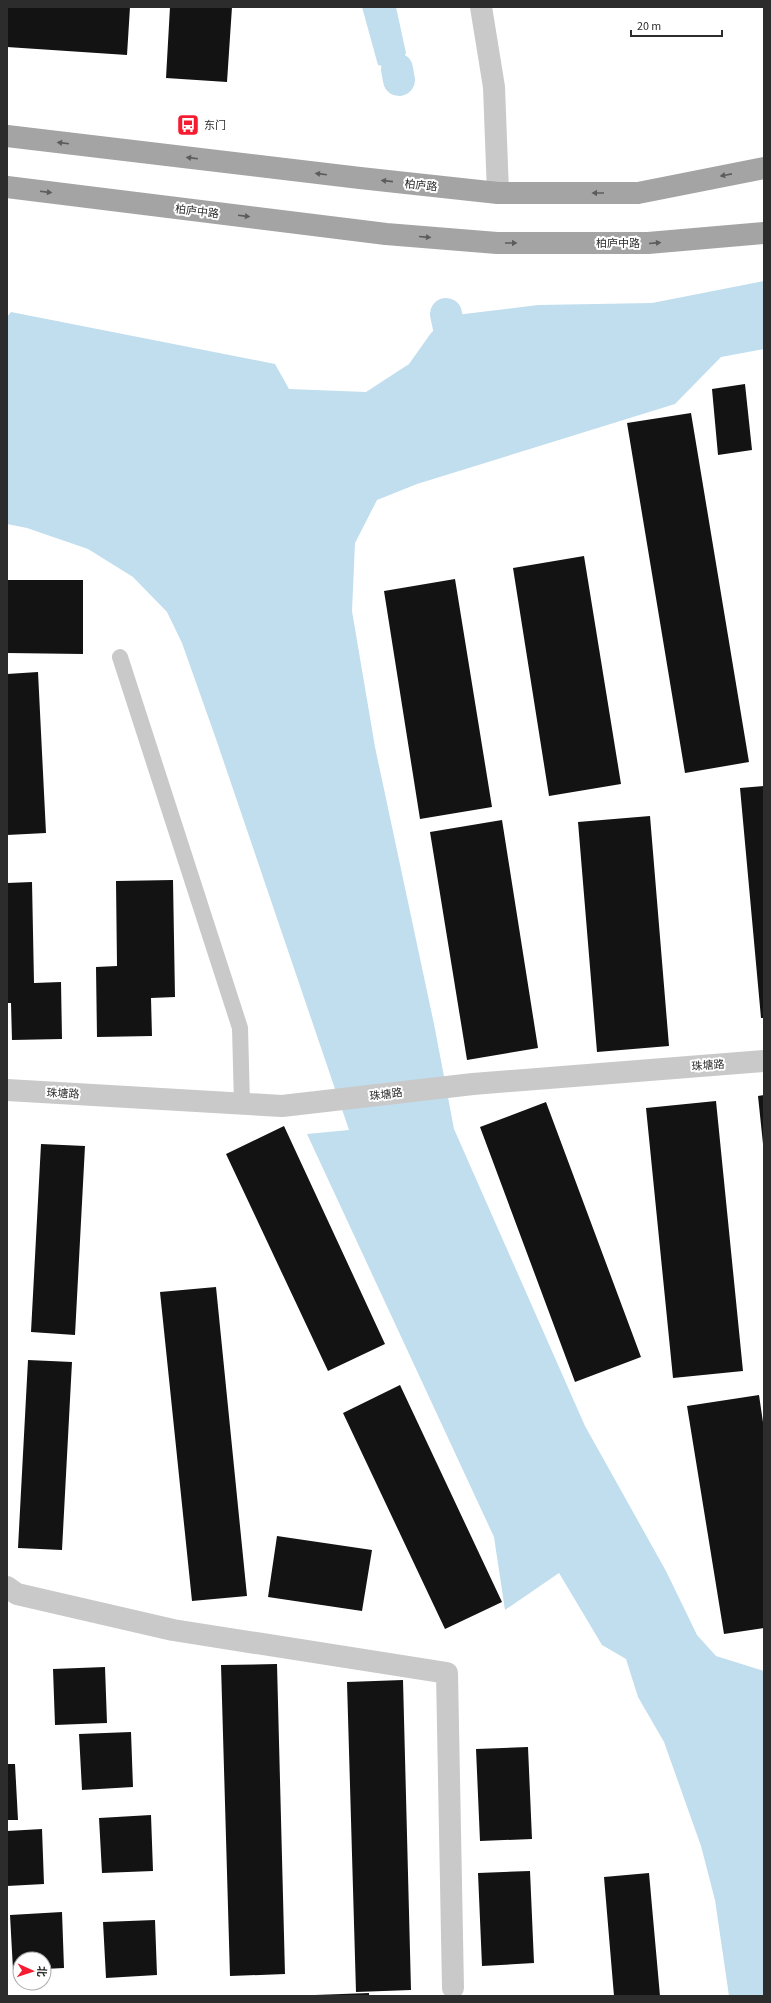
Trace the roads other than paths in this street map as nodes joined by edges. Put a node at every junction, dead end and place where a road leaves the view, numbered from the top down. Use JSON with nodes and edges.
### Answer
{"nodes":[{"id":1,"x":480,"y":7,"type":"edge"},
{"id":2,"x":7,"y":136,"type":"edge"},
{"id":3,"x":764,"y":168,"type":"edge"},
{"id":4,"x":7,"y":187,"type":"edge"},
{"id":5,"x":490,"y":192,"type":"junction"},
{"id":6,"x":764,"y":233,"type":"edge"},
{"id":7,"x":120,"y":657,"type":"dead end"},
{"id":8,"x":764,"y":1061,"type":"edge"},
{"id":9,"x":7,"y":1090,"type":"edge"},
{"id":10,"x":242,"y":1104,"type":"junction"},
{"id":11,"x":7,"y":1587,"type":"edge"},
{"id":12,"x":453,"y":1988,"type":"dead end"}],
"edges":[{"from":1,"to":5,"type":"street"},
{"from":5,"to":2,"type":"main road","name":"柏庐路","one_way":true},
{"from":3,"to":5,"type":"main road","one_way":true},
{"from":4,"to":6,"type":"main road","name":"柏庐中路","one_way":true},
{"from":7,"to":10,"type":"lane"},
{"from":8,"to":10,"type":"street","name":"珠塘路"},
{"from":9,"to":10,"type":"street","name":"珠塘路"},
{"from":11,"to":12,"type":"street"}]}
